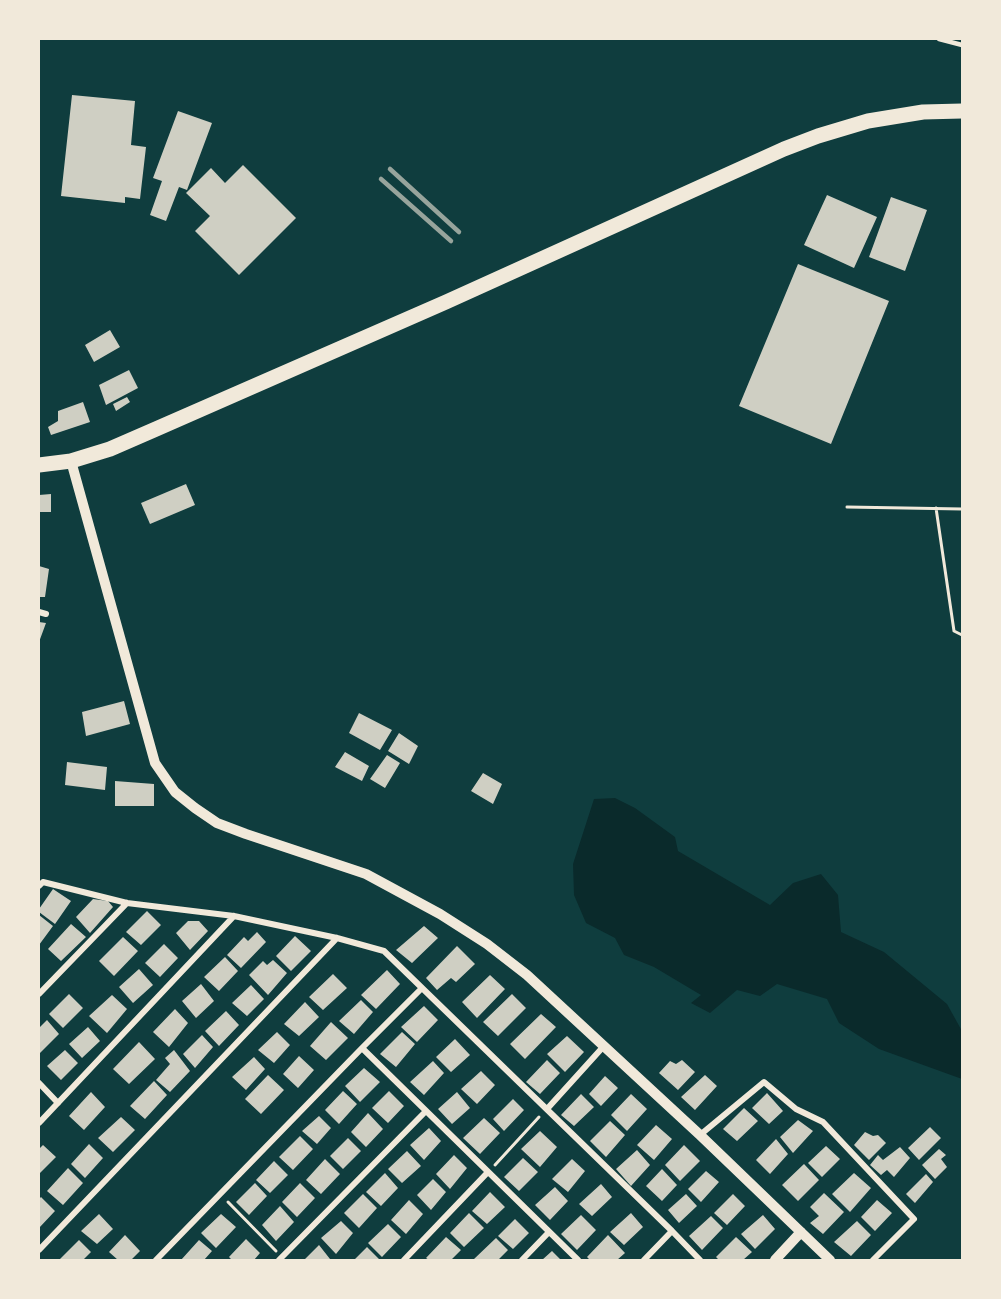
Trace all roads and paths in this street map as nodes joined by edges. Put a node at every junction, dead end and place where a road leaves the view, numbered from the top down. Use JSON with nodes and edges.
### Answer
{"nodes":[{"id":1,"x":939,"y":39,"type":"edge"},
{"id":2,"x":962,"y":45,"type":"edge"},
{"id":3,"x":962,"y":111,"type":"edge"},
{"id":4,"x":71,"y":461,"type":"junction"},
{"id":5,"x":39,"y":465,"type":"edge"},
{"id":6,"x":848,"y":507,"type":"dead end"},
{"id":7,"x":936,"y":508,"type":"junction"},
{"id":8,"x":962,"y":509,"type":"edge"},
{"id":9,"x":962,"y":635,"type":"edge"},
{"id":10,"x":39,"y":886,"type":"edge"},
{"id":11,"x":127,"y":903,"type":"junction"},
{"id":12,"x":234,"y":916,"type":"junction"},
{"id":13,"x":337,"y":938,"type":"junction"},
{"id":14,"x":422,"y":988,"type":"junction"},
{"id":15,"x":39,"y":994,"type":"edge"},
{"id":16,"x":603,"y":1047,"type":"junction"},
{"id":17,"x":362,"y":1048,"type":"junction"},
{"id":18,"x":39,"y":1083,"type":"edge"},
{"id":19,"x":58,"y":1103,"type":"junction"},
{"id":20,"x":547,"y":1109,"type":"junction"},
{"id":21,"x":426,"y":1111,"type":"junction"},
{"id":22,"x":39,"y":1123,"type":"edge"},
{"id":23,"x":700,"y":1136,"type":"junction"},
{"id":24,"x":488,"y":1172,"type":"junction"},
{"id":25,"x":220,"y":1194,"type":"junction"},
{"id":26,"x":672,"y":1231,"type":"junction"},
{"id":27,"x":549,"y":1232,"type":"junction"},
{"id":28,"x":801,"y":1233,"type":"junction"},
{"id":29,"x":39,"y":1250,"type":"edge"},
{"id":30,"x":281,"y":1258,"type":"edge"},
{"id":31,"x":156,"y":1260,"type":"edge"},
{"id":32,"x":404,"y":1260,"type":"edge"},
{"id":33,"x":522,"y":1260,"type":"edge"},
{"id":34,"x":578,"y":1260,"type":"edge"},
{"id":35,"x":644,"y":1260,"type":"edge"},
{"id":36,"x":700,"y":1260,"type":"edge"},
{"id":37,"x":775,"y":1260,"type":"edge"},
{"id":38,"x":830,"y":1260,"type":"edge"},
{"id":39,"x":873,"y":1260,"type":"edge"}],
"edges":[{"from":1,"to":2,"type":"lane"},
{"from":3,"to":4,"type":"main road"},
{"from":4,"to":5,"type":"main road"},
{"from":4,"to":16,"type":"street"},
{"from":6,"to":7,"type":"path"},
{"from":7,"to":8,"type":"path"},
{"from":7,"to":9,"type":"path"},
{"from":10,"to":11,"type":"street"},
{"from":11,"to":12,"type":"street"},
{"from":11,"to":15,"type":"street"},
{"from":12,"to":13,"type":"street"},
{"from":12,"to":19,"type":"street"},
{"from":13,"to":14,"type":"street"},
{"from":13,"to":29,"type":"street"},
{"from":14,"to":17,"type":"street"},
{"from":14,"to":20,"type":"street"},
{"from":16,"to":20,"type":"street"},
{"from":16,"to":23,"type":"street"},
{"from":17,"to":21,"type":"street"},
{"from":17,"to":25,"type":"street"},
{"from":18,"to":19,"type":"street"},
{"from":19,"to":22,"type":"street"},
{"from":20,"to":24,"type":"path"},
{"from":20,"to":26,"type":"street"},
{"from":21,"to":24,"type":"street"},
{"from":21,"to":30,"type":"street"},
{"from":23,"to":28,"type":"street"},
{"from":23,"to":39,"type":"street"},
{"from":24,"to":27,"type":"street"},
{"from":24,"to":32,"type":"street"},
{"from":25,"to":30,"type":"path"},
{"from":25,"to":31,"type":"street"},
{"from":26,"to":35,"type":"street"},
{"from":26,"to":36,"type":"street"},
{"from":27,"to":33,"type":"street"},
{"from":27,"to":34,"type":"street"},
{"from":28,"to":37,"type":"street"},
{"from":28,"to":38,"type":"street"}]}
